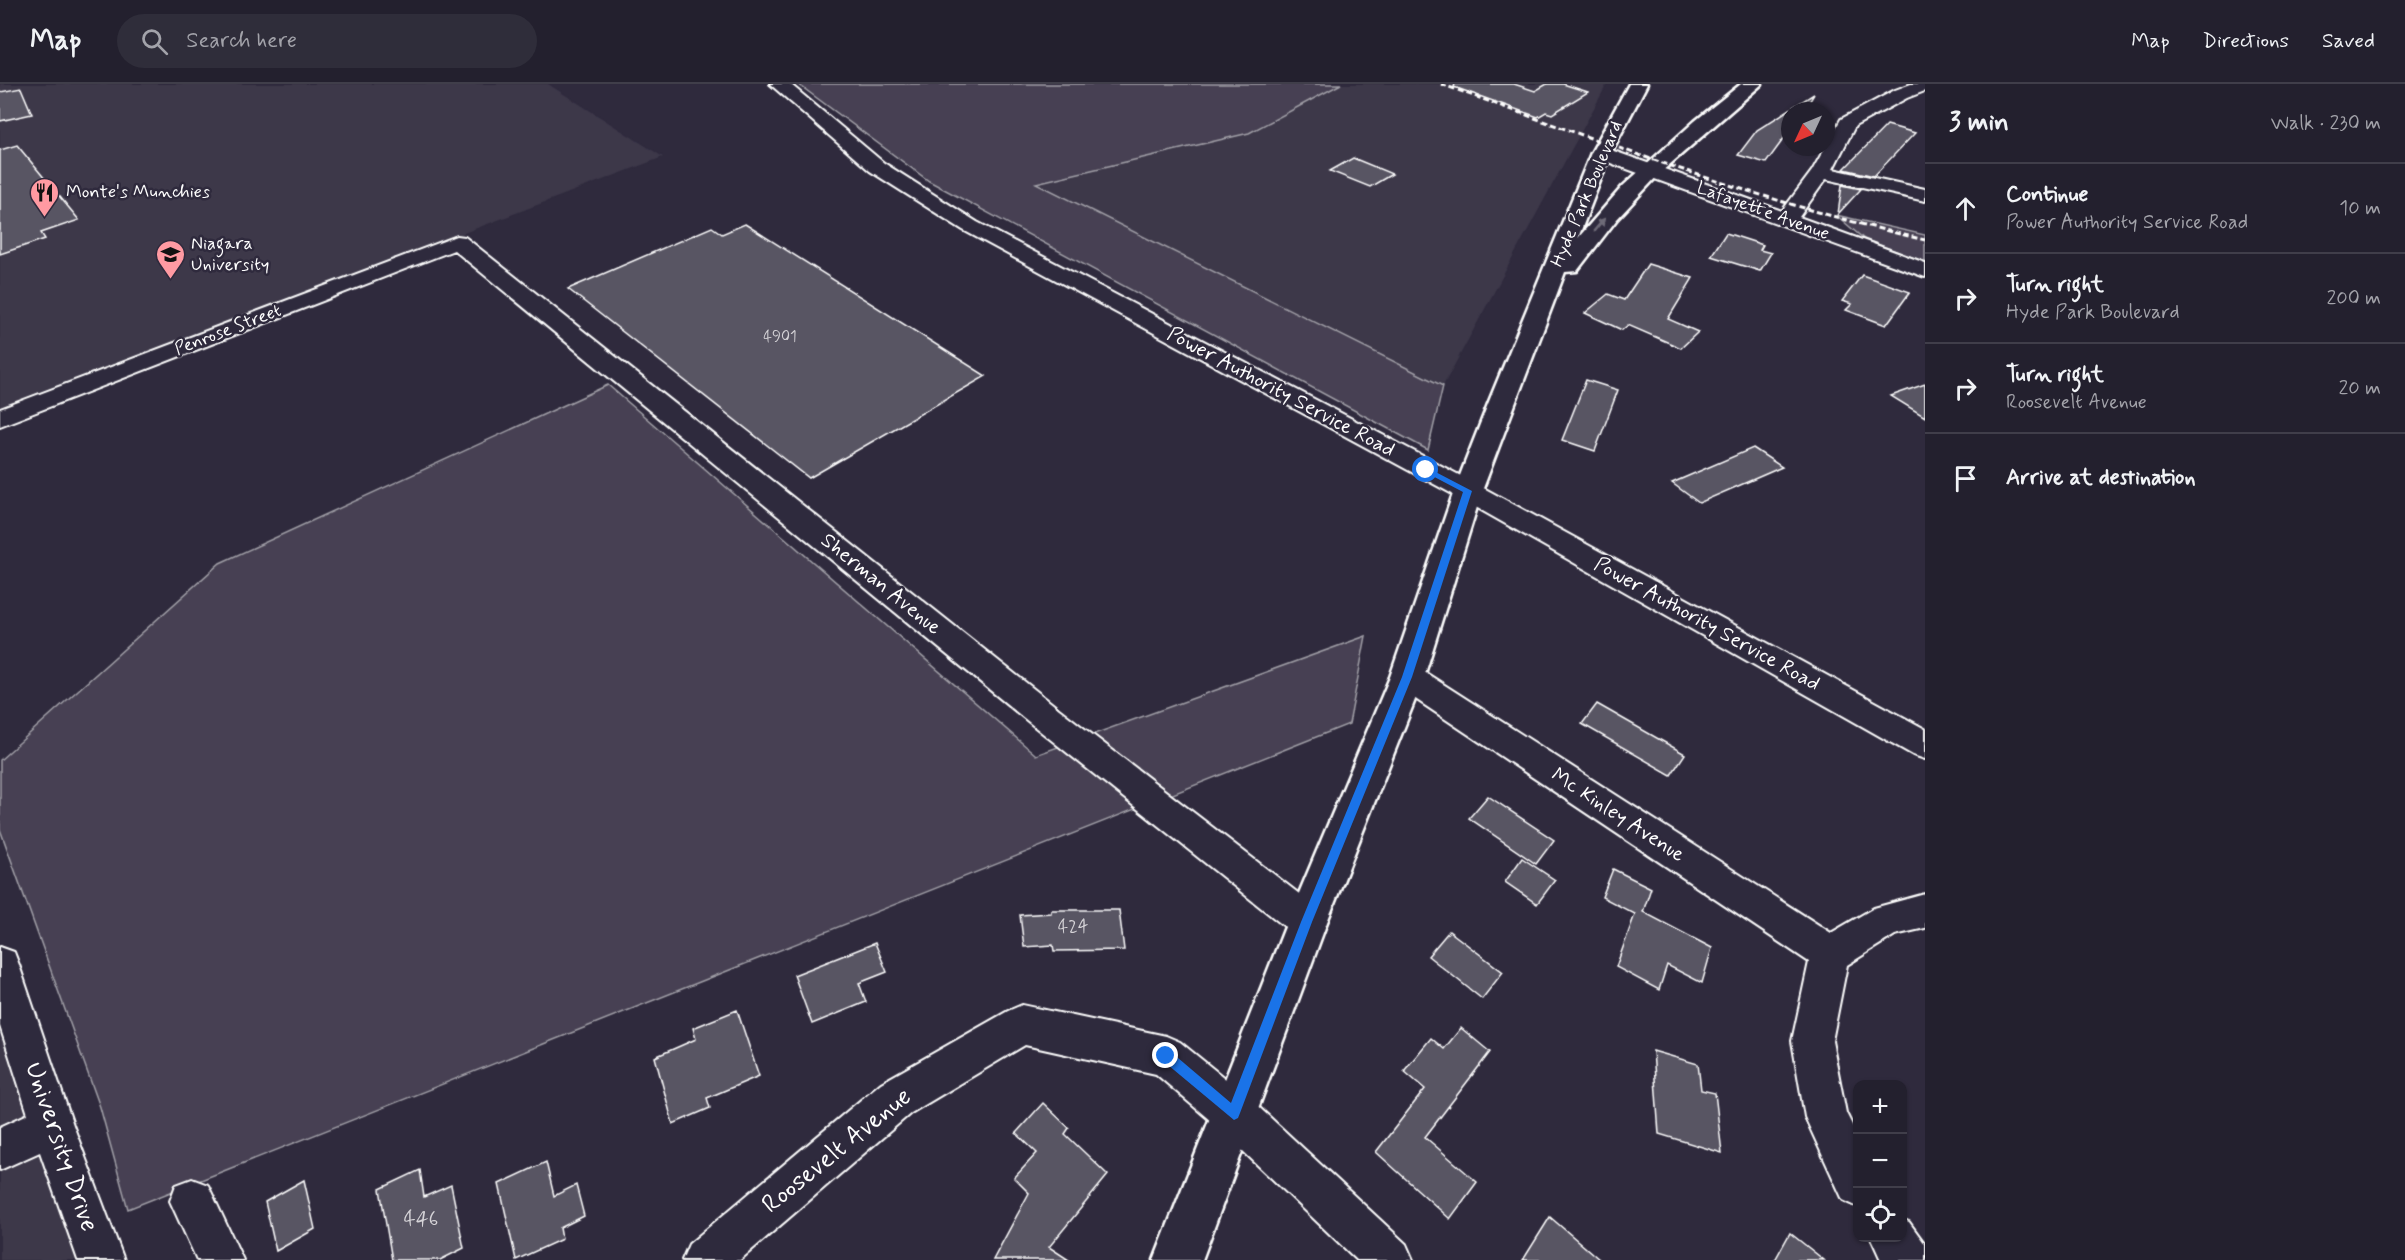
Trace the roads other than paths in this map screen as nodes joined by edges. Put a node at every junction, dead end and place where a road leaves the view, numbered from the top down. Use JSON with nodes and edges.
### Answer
{"nodes":[{"id":1,"x":779,"y":84,"type":"edge"},
{"id":2,"x":1638,"y":84,"type":"edge"},
{"id":3,"x":1753,"y":84,"type":"edge"},
{"id":4,"x":1925,"y":85,"type":"edge"},
{"id":5,"x":1601,"y":153,"type":"junction"},
{"id":6,"x":1649,"y":171,"type":"junction"},
{"id":7,"x":1821,"y":172,"type":"junction"},
{"id":8,"x":1925,"y":195,"type":"edge"},
{"id":9,"x":1787,"y":219,"type":"junction"},
{"id":10,"x":457,"y":242,"type":"joint"},
{"id":11,"x":1925,"y":270,"type":"edge"},
{"id":12,"x":1540,"y":307,"type":"junction"},
{"id":13,"x":0,"y":418,"type":"edge"},
{"id":14,"x":1467,"y":491,"type":"junction"},
{"id":15,"x":1407,"y":677,"type":"junction"},
{"id":16,"x":1925,"y":746,"type":"edge"},
{"id":17,"x":1925,"y":911,"type":"edge"},
{"id":18,"x":1307,"y":922,"type":"junction"},
{"id":19,"x":1830,"y":954,"type":"junction"},
{"id":20,"x":0,"y":965,"type":"edge"},
{"id":21,"x":1234,"y":1113,"type":"junction"},
{"id":22,"x":52,"y":1125,"type":"junction"},
{"id":23,"x":0,"y":1149,"type":"edge"},
{"id":24,"x":1853,"y":1176,"type":"edge"},
{"id":25,"x":192,"y":1202,"type":"dead end"},
{"id":26,"x":1896,"y":1242,"type":"edge"},
{"id":27,"x":101,"y":1260,"type":"edge"},
{"id":28,"x":220,"y":1260,"type":"edge"},
{"id":29,"x":705,"y":1260,"type":"edge"},
{"id":30,"x":1178,"y":1260,"type":"edge"},
{"id":31,"x":1390,"y":1260,"type":"edge"},
{"id":32,"x":1909,"y":1260,"type":"edge"}],
"edges":[{"from":1,"to":14,"type":"street","name":"Power Authority Service Road"},
{"from":2,"to":5,"type":"main road","name":"Hyde Park Boulevard"},
{"from":3,"to":6,"type":"main road","name":"Hyde Park Boulevard"},
{"from":4,"to":7,"type":"street"},
{"from":5,"to":6,"type":"street","name":"Lafayette Avenue"},
{"from":5,"to":12,"type":"main road","name":"Hyde Park Boulevard"},
{"from":6,"to":9,"type":"street","name":"Lafayette Avenue"},
{"from":12,"to":6,"type":"main road","name":"Hyde Park Boulevard","one_way":true},
{"from":7,"to":8,"type":"street"},
{"from":7,"to":9,"type":"street"},
{"from":9,"to":11,"type":"street","name":"Lafayette Avenue"},
{"from":10,"to":13,"type":"street","name":"Penrose Street"},
{"from":10,"to":18,"type":"street","name":"Sherman Avenue"},
{"from":12,"to":14,"type":"main road","name":"Hyde Park Boulevard"},
{"from":14,"to":15,"type":"main road","name":"Hyde Park Boulevard"},
{"from":14,"to":16,"type":"street","name":"Power Authority Service Road"},
{"from":15,"to":18,"type":"main road","name":"Hyde Park Boulevard"},
{"from":15,"to":19,"type":"street","name":"Mc Kinley Avenue"},
{"from":17,"to":19,"type":"street"},
{"from":18,"to":21,"type":"main road","name":"Hyde Park Boulevard"},
{"from":19,"to":24,"type":"street"},
{"from":20,"to":22,"type":"street","name":"University Drive"},
{"from":21,"to":29,"type":"street","name":"Roosevelt Avenue"},
{"from":21,"to":30,"type":"main road","name":"Hyde Park Boulevard"},
{"from":21,"to":31,"type":"street","name":"Roosevelt Avenue"},
{"from":22,"to":23,"type":"street"},
{"from":22,"to":27,"type":"street","name":"University Drive"},
{"from":25,"to":28,"type":"street"},
{"from":26,"to":32,"type":"street"}]}
